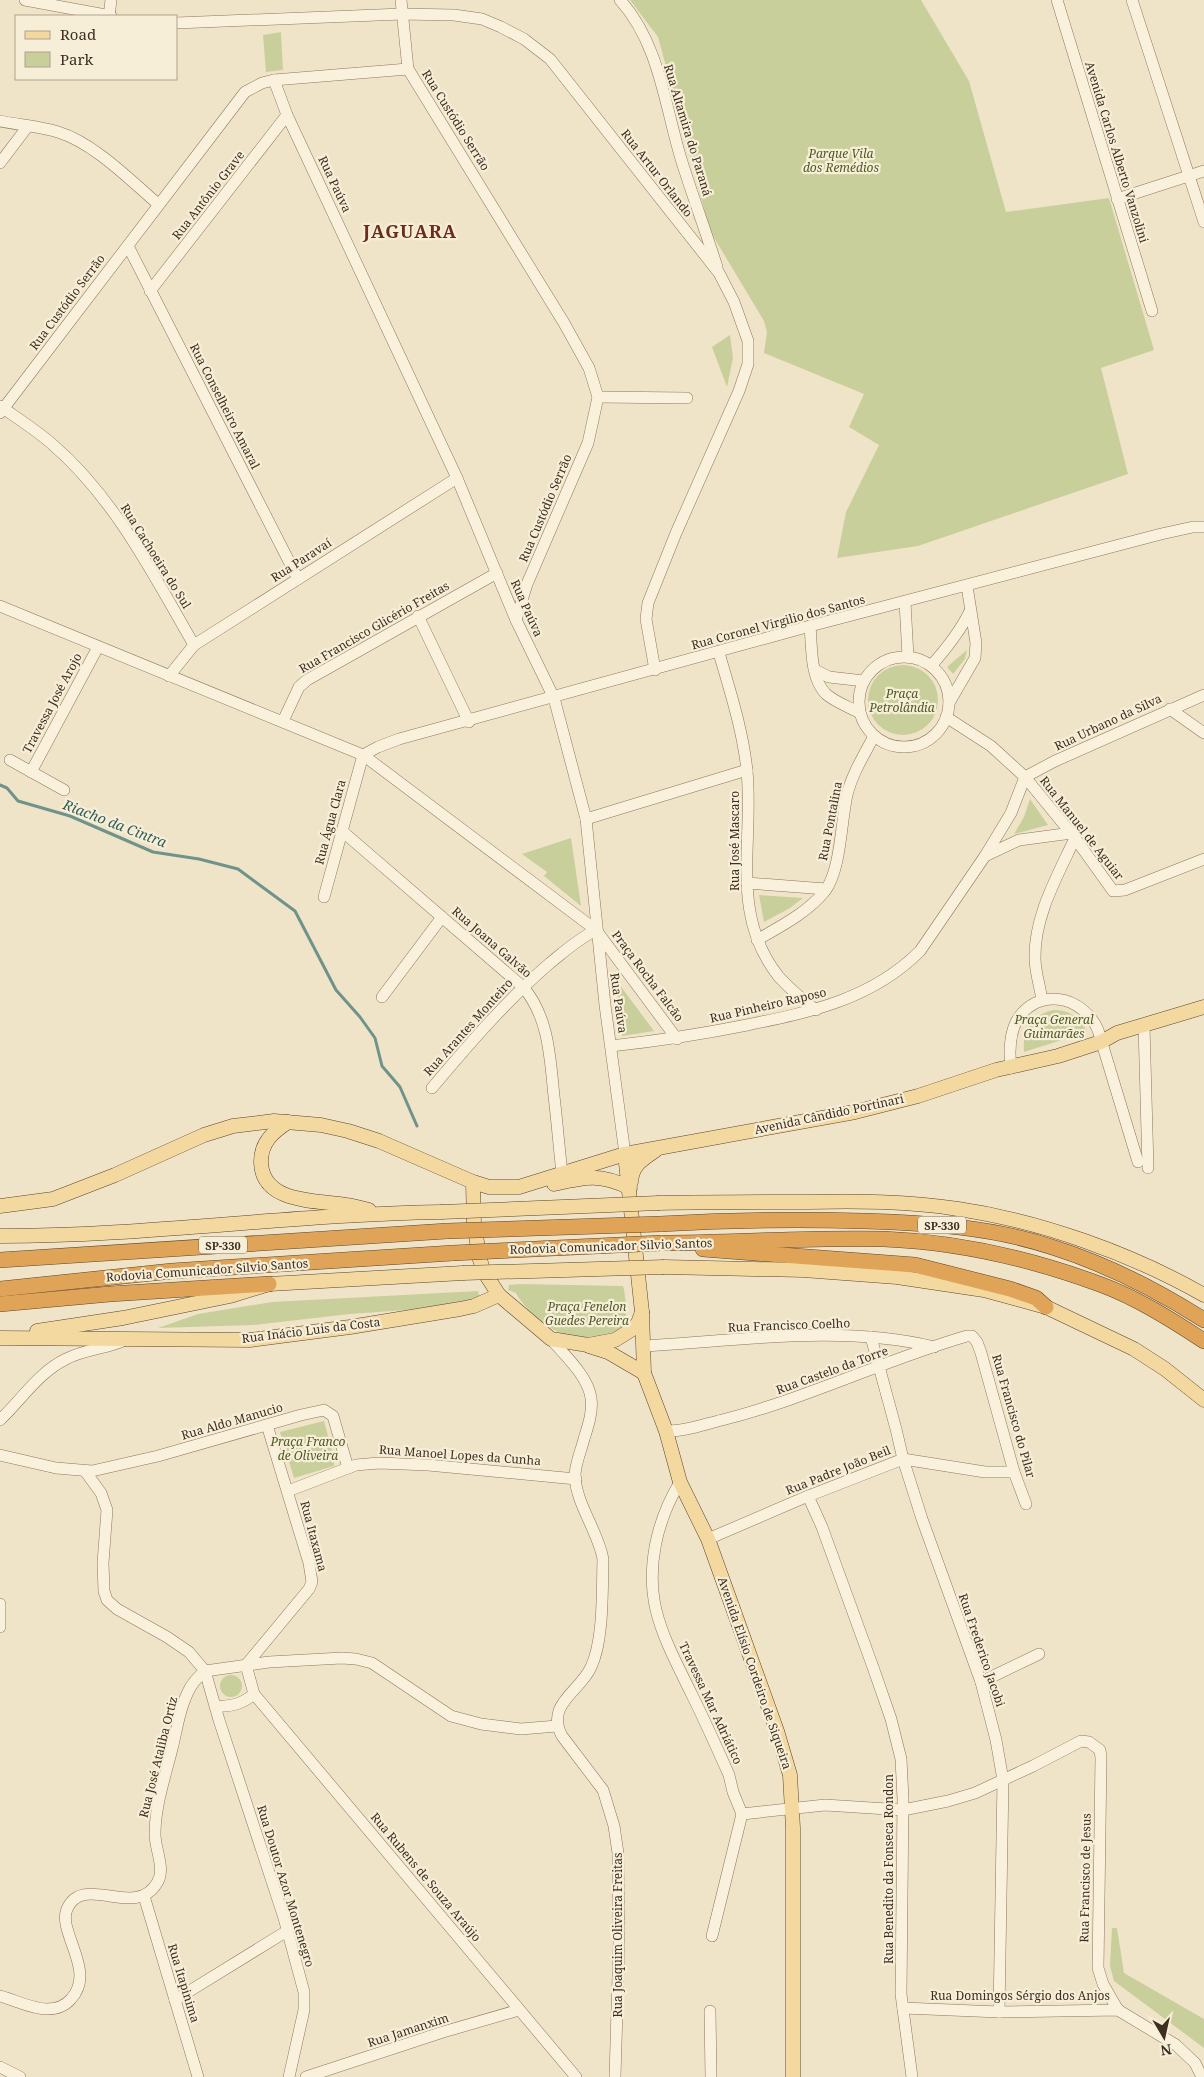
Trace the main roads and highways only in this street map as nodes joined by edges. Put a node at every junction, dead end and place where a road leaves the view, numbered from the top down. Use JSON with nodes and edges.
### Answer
{"nodes":[{"id":1,"x":1204,"y":1007,"type":"edge"},
{"id":2,"x":288,"y":1122,"type":"junction"},
{"id":3,"x":660,"y":1147,"type":"junction"},
{"id":4,"x":625,"y":1154,"type":"junction"},
{"id":5,"x":473,"y":1182,"type":"junction"},
{"id":6,"x":528,"y":1185,"type":"junction"},
{"id":7,"x":630,"y":1188,"type":"junction"},
{"id":8,"x":0,"y":1206,"type":"edge"},
{"id":9,"x":384,"y":1213,"type":"junction"},
{"id":10,"x":0,"y":1236,"type":"edge"},
{"id":11,"x":664,"y":1243,"type":"junction"},
{"id":12,"x":0,"y":1260,"type":"edge"},
{"id":13,"x":269,"y":1284,"type":"junction"},
{"id":14,"x":0,"y":1289,"type":"edge"},
{"id":15,"x":499,"y":1295,"type":"junction"},
{"id":16,"x":1204,"y":1295,"type":"edge"},
{"id":17,"x":0,"y":1304,"type":"edge"},
{"id":18,"x":1046,"y":1307,"type":"junction"},
{"id":19,"x":642,"y":1312,"type":"junction"},
{"id":20,"x":1204,"y":1320,"type":"edge"},
{"id":21,"x":6,"y":1338,"type":"edge"},
{"id":22,"x":1204,"y":1341,"type":"edge"},
{"id":23,"x":588,"y":1346,"type":"junction"},
{"id":24,"x":644,"y":1373,"type":"junction"},
{"id":25,"x":1204,"y":1400,"type":"edge"},
{"id":26,"x":792,"y":2077,"type":"edge"}],
"edges":[{"from":1,"to":3,"type":"main road","name":"Avenida Cândido Portinari"},
{"from":2,"to":5,"type":"main road","name":"Avenida Cândido Portinari"},
{"from":2,"to":8,"type":"main road","name":"Avenida Cândido Portinari"},
{"from":2,"to":9,"type":"main road"},
{"from":3,"to":4,"type":"main road","name":"Avenida Cândido Portinari"},
{"from":3,"to":7,"type":"main road","name":"Avenida Cândido Portinari"},
{"from":4,"to":6,"type":"main road","name":"Avenida Cândido Portinari"},
{"from":4,"to":7,"type":"main road","name":"Avenida Elísio Cordeiro de Siqueira"},
{"from":5,"to":6,"type":"main road","name":"Avenida Cândido Portinari"},
{"from":5,"to":15,"type":"main road"},
{"from":6,"to":7,"type":"main road","name":"Avenida Cândido Portinari"},
{"from":7,"to":19,"type":"main road","name":"Avenida Elísio Cordeiro de Siqueira"},
{"from":9,"to":10,"type":"main road"},
{"from":9,"to":16,"type":"main road","bridge":true},
{"from":11,"to":14,"type":"highway","name":"Rodovia Comunicador Silvio Santos","number":"SP-330","bridge":true},
{"from":11,"to":18,"type":"highway"},
{"from":11,"to":22,"type":"highway","name":"Rodovia Comunicador Silvio Santos","number":"SP-330"},
{"from":12,"to":20,"type":"highway","name":"Rodovia Comunicador Silvio Santos","number":"SP-330","bridge":true},
{"from":13,"to":17,"type":"highway"},
{"from":13,"to":18,"type":"main road","bridge":true},
{"from":13,"to":21,"type":"main road"},
{"from":15,"to":21,"type":"main road","name":"Rua Inácio Luis da Costa"},
{"from":15,"to":23,"type":"main road"},
{"from":18,"to":25,"type":"main road"},
{"from":19,"to":23,"type":"main road"},
{"from":19,"to":24,"type":"main road","name":"Avenida Elísio Cordeiro de Siqueira"},
{"from":23,"to":24,"type":"main road"},
{"from":24,"to":26,"type":"main road","name":"Avenida Elísio Cordeiro de Siqueira"}]}
